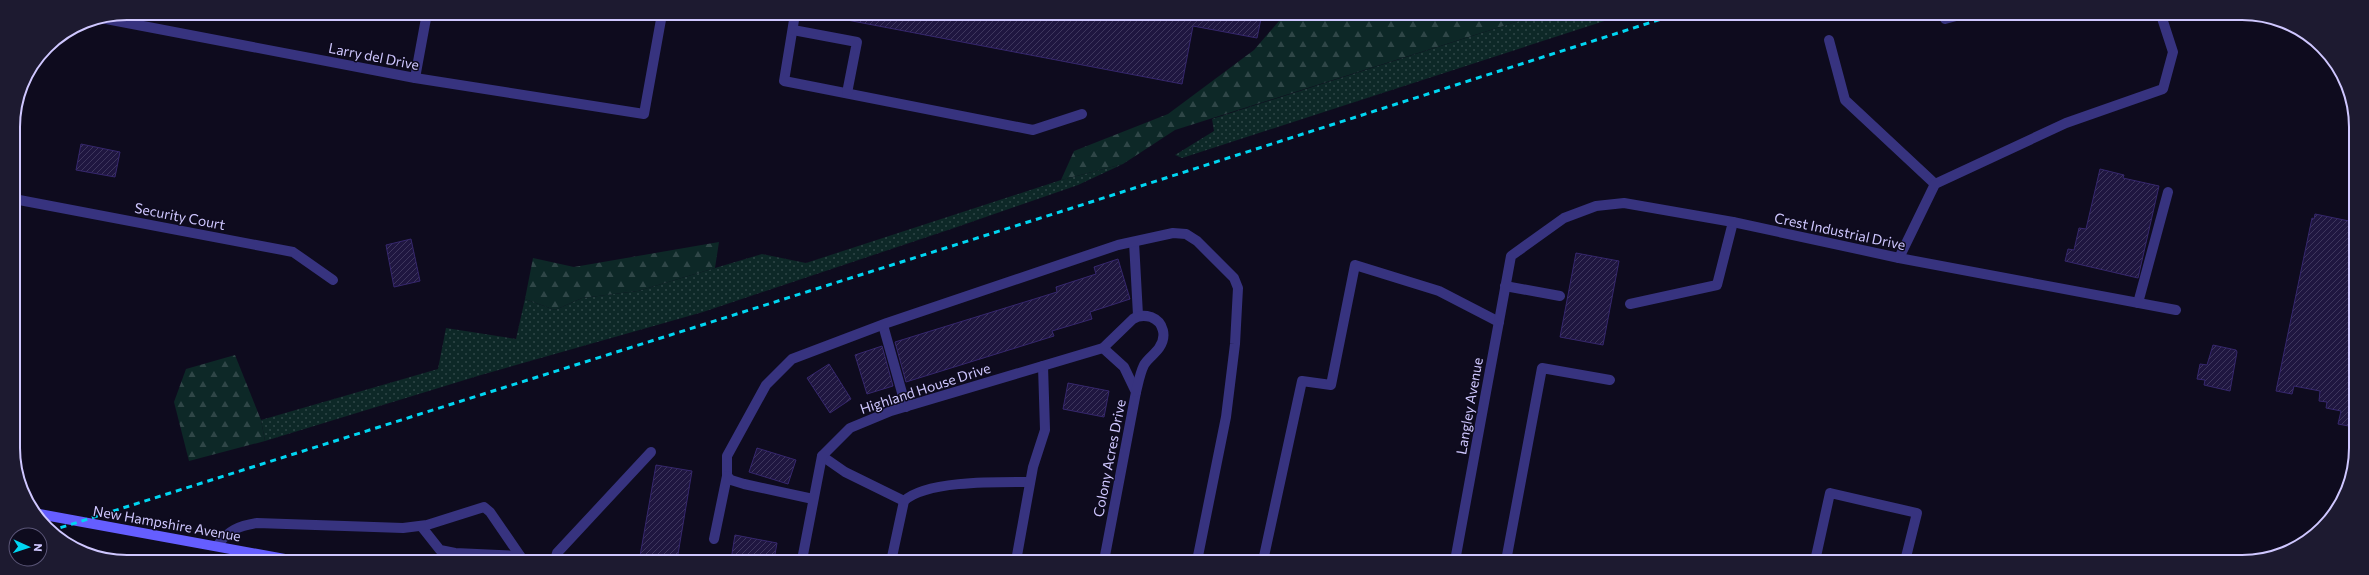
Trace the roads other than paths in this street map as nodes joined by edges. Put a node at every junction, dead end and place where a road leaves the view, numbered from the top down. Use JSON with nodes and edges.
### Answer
{"nodes":[{"id":1,"x":426,"y":20,"type":"edge"},
{"id":2,"x":661,"y":20,"type":"edge"},
{"id":3,"x":794,"y":20,"type":"edge"},
{"id":4,"x":2163,"y":20,"type":"edge"},
{"id":5,"x":116,"y":21,"type":"edge"},
{"id":6,"x":793,"y":30,"type":"junction"},
{"id":7,"x":1829,"y":40,"type":"dead end"},
{"id":8,"x":415,"y":78,"type":"junction"},
{"id":9,"x":847,"y":93,"type":"junction"},
{"id":10,"x":1082,"y":114,"type":"dead end"},
{"id":11,"x":1935,"y":184,"type":"junction"},
{"id":12,"x":2168,"y":192,"type":"dead end"},
{"id":13,"x":20,"y":199,"type":"edge"},
{"id":14,"x":1733,"y":222,"type":"junction"},
{"id":15,"x":1134,"y":242,"type":"junction"},
{"id":16,"x":1511,"y":256,"type":"joint"},
{"id":17,"x":1899,"y":258,"type":"junction"},
{"id":18,"x":333,"y":280,"type":"dead end"},
{"id":19,"x":1505,"y":286,"type":"junction"},
{"id":20,"x":1560,"y":296,"type":"dead end"},
{"id":21,"x":2138,"y":303,"type":"junction"},
{"id":22,"x":1630,"y":304,"type":"dead end"},
{"id":23,"x":2176,"y":310,"type":"dead end"},
{"id":24,"x":1138,"y":315,"type":"junction"},
{"id":25,"x":1499,"y":322,"type":"junction"},
{"id":26,"x":883,"y":325,"type":"junction"},
{"id":27,"x":1103,"y":348,"type":"junction"},
{"id":28,"x":1043,"y":366,"type":"junction"},
{"id":29,"x":1610,"y":380,"type":"dead end"},
{"id":30,"x":1136,"y":392,"type":"junction"},
{"id":31,"x":906,"y":407,"type":"junction"},
{"id":32,"x":651,"y":452,"type":"dead end"},
{"id":33,"x":822,"y":456,"type":"junction"},
{"id":34,"x":728,"y":476,"type":"junction"},
{"id":35,"x":1030,"y":482,"type":"junction"},
{"id":36,"x":813,"y":499,"type":"junction"},
{"id":37,"x":904,"y":501,"type":"junction"},
{"id":38,"x":43,"y":515,"type":"edge"},
{"id":39,"x":422,"y":526,"type":"junction"},
{"id":40,"x":714,"y":539,"type":"dead end"},
{"id":41,"x":218,"y":546,"type":"junction"},
{"id":42,"x":264,"y":555,"type":"edge"},
{"id":43,"x":482,"y":555,"type":"edge"},
{"id":44,"x":519,"y":555,"type":"edge"},
{"id":45,"x":556,"y":555,"type":"edge"},
{"id":46,"x":803,"y":555,"type":"edge"},
{"id":47,"x":893,"y":555,"type":"edge"},
{"id":48,"x":1017,"y":555,"type":"edge"},
{"id":49,"x":1105,"y":555,"type":"edge"},
{"id":50,"x":1198,"y":555,"type":"edge"},
{"id":51,"x":1264,"y":555,"type":"edge"},
{"id":52,"x":1456,"y":555,"type":"edge"},
{"id":53,"x":1507,"y":555,"type":"edge"},
{"id":54,"x":1816,"y":555,"type":"edge"},
{"id":55,"x":1906,"y":555,"type":"edge"}],
"edges":[{"from":1,"to":8,"type":"street"},
{"from":2,"to":8,"type":"street","name":"Larry del Drive"},
{"from":3,"to":6,"type":"street"},
{"from":4,"to":11,"type":"street"},
{"from":5,"to":8,"type":"street","name":"Larry del Drive"},
{"from":6,"to":9,"type":"street"},
{"from":6,"to":9,"type":"street"},
{"from":7,"to":11,"type":"street"},
{"from":9,"to":10,"type":"street"},
{"from":11,"to":17,"type":"street"},
{"from":12,"to":21,"type":"street"},
{"from":13,"to":18,"type":"street","name":"Security Court"},
{"from":14,"to":16,"type":"street","name":"Crest Industrial Drive"},
{"from":14,"to":17,"type":"street","name":"Crest Industrial Drive"},
{"from":14,"to":22,"type":"street"},
{"from":15,"to":24,"type":"street"},
{"from":15,"to":26,"type":"street"},
{"from":15,"to":50,"type":"street"},
{"from":16,"to":19,"type":"street","name":"Langley Avenue"},
{"from":17,"to":21,"type":"street","name":"Crest Industrial Drive"},
{"from":19,"to":20,"type":"street"},
{"from":19,"to":25,"type":"street","name":"Langley Avenue"},
{"from":21,"to":23,"type":"street","name":"Crest Industrial Drive"},
{"from":24,"to":27,"type":"street"},
{"from":24,"to":30,"type":"street"},
{"from":25,"to":51,"type":"street"},
{"from":25,"to":52,"type":"street","name":"Langley Avenue"},
{"from":26,"to":31,"type":"street"},
{"from":26,"to":34,"type":"street"},
{"from":27,"to":28,"type":"street","name":"Highland House Drive"},
{"from":27,"to":30,"type":"street","name":"Colony Acres Drive"},
{"from":28,"to":31,"type":"street","name":"Highland House Drive"},
{"from":28,"to":35,"type":"street"},
{"from":29,"to":53,"type":"street"},
{"from":30,"to":49,"type":"street","name":"Colony Acres Drive"},
{"from":31,"to":33,"type":"street","name":"Highland House Drive"},
{"from":32,"to":45,"type":"street"},
{"from":33,"to":36,"type":"street"},
{"from":33,"to":37,"type":"street"},
{"from":34,"to":36,"type":"street"},
{"from":34,"to":40,"type":"street"},
{"from":35,"to":37,"type":"street"},
{"from":35,"to":48,"type":"street"},
{"from":36,"to":46,"type":"street"},
{"from":37,"to":47,"type":"street"},
{"from":38,"to":41,"type":"street","name":"New Hampshire Avenue"},
{"from":39,"to":41,"type":"street"},
{"from":39,"to":43,"type":"street"},
{"from":39,"to":44,"type":"street"},
{"from":41,"to":42,"type":"street","name":"New Hampshire Avenue"},
{"from":54,"to":55,"type":"street"}]}
